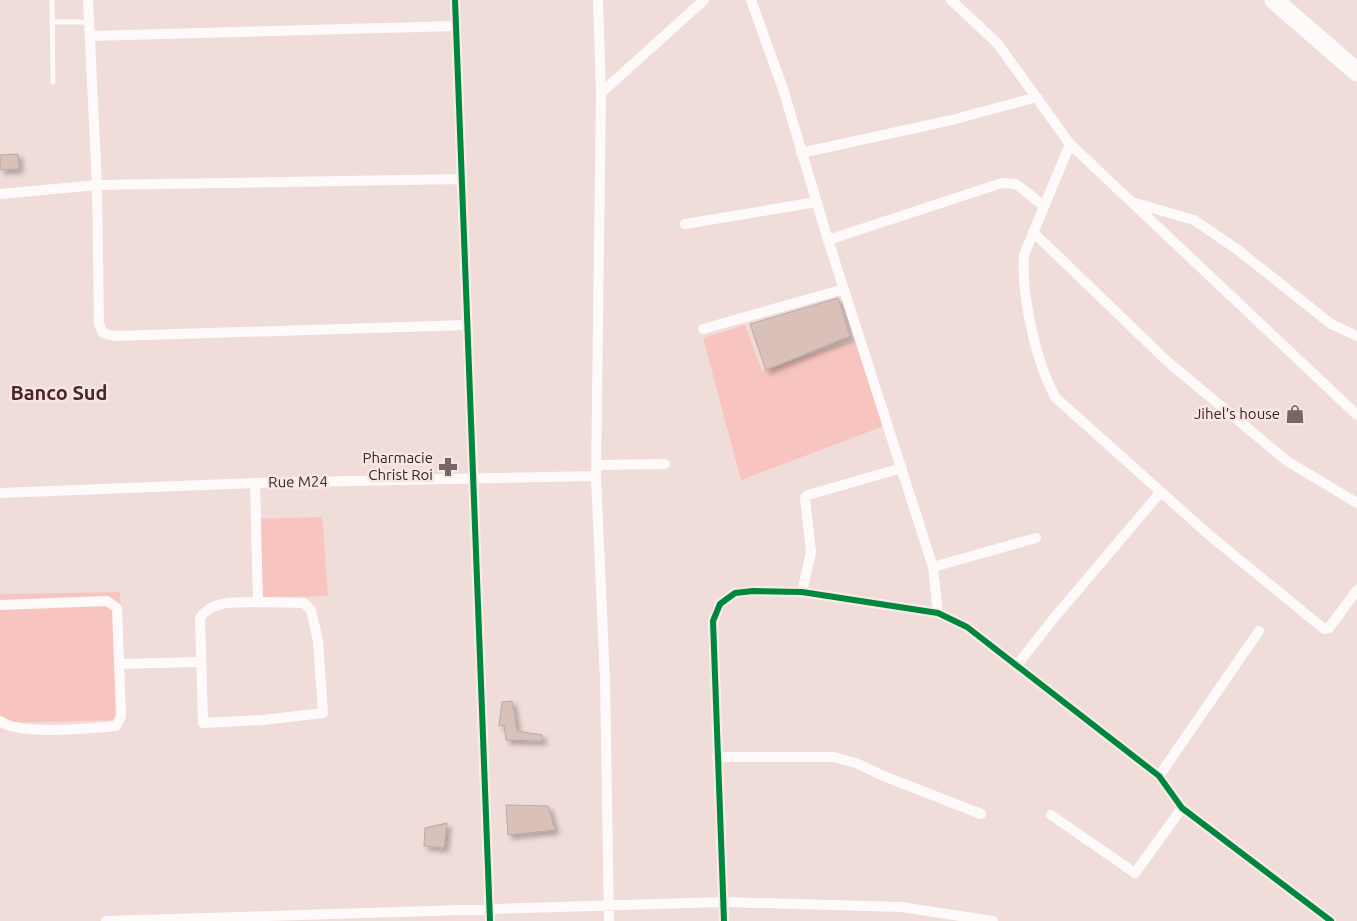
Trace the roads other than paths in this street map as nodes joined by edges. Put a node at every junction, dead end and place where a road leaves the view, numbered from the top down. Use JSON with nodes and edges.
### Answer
{"nodes":[{"id":1,"x":52,"y":0,"type":"edge"},
{"id":2,"x":88,"y":0,"type":"edge"},
{"id":3,"x":455,"y":0,"type":"edge"},
{"id":4,"x":598,"y":0,"type":"edge"},
{"id":5,"x":704,"y":0,"type":"edge"},
{"id":6,"x":751,"y":0,"type":"edge"},
{"id":7,"x":951,"y":0,"type":"edge"},
{"id":8,"x":1274,"y":0,"type":"edge"},
{"id":9,"x":52,"y":22,"type":"junction"},
{"id":10,"x":89,"y":22,"type":"junction"},
{"id":11,"x":456,"y":26,"type":"junction"},
{"id":12,"x":90,"y":36,"type":"junction"},
{"id":13,"x":1357,"y":72,"type":"edge"},
{"id":14,"x":53,"y":82,"type":"dead end"},
{"id":15,"x":601,"y":94,"type":"junction"},
{"id":16,"x":1037,"y":97,"type":"junction"},
{"id":17,"x":1070,"y":144,"type":"junction"},
{"id":18,"x":801,"y":153,"type":"junction"},
{"id":19,"x":462,"y":179,"type":"junction"},
{"id":20,"x":97,"y":185,"type":"junction"},
{"id":21,"x":0,"y":194,"type":"edge"},
{"id":22,"x":1129,"y":201,"type":"junction"},
{"id":23,"x":816,"y":202,"type":"junction"},
{"id":24,"x":1044,"y":206,"type":"junction"},
{"id":25,"x":685,"y":224,"type":"dead end"},
{"id":26,"x":1033,"y":232,"type":"junction"},
{"id":27,"x":828,"y":240,"type":"junction"},
{"id":28,"x":844,"y":289,"type":"junction"},
{"id":29,"x":467,"y":325,"type":"junction"},
{"id":30,"x":703,"y":329,"type":"dead end"},
{"id":31,"x":1357,"y":336,"type":"edge"},
{"id":32,"x":1357,"y":415,"type":"edge"},
{"id":33,"x":664,"y":464,"type":"dead end"},
{"id":34,"x":902,"y":468,"type":"junction"},
{"id":35,"x":596,"y":471,"type":"junction"},
{"id":36,"x":473,"y":478,"type":"junction"},
{"id":37,"x":255,"y":483,"type":"junction"},
{"id":38,"x":1160,"y":493,"type":"junction"},
{"id":39,"x":0,"y":494,"type":"edge"},
{"id":40,"x":1357,"y":503,"type":"edge"},
{"id":41,"x":1036,"y":538,"type":"dead end"},
{"id":42,"x":933,"y":566,"type":"junction"},
{"id":43,"x":1357,"y":590,"type":"edge"},
{"id":44,"x":802,"y":592,"type":"junction"},
{"id":45,"x":258,"y":602,"type":"junction"},
{"id":46,"x":0,"y":605,"type":"edge"},
{"id":47,"x":938,"y":613,"type":"junction"},
{"id":48,"x":1259,"y":631,"type":"dead end"},
{"id":49,"x":200,"y":662,"type":"junction"},
{"id":50,"x":119,"y":664,"type":"junction"},
{"id":51,"x":1017,"y":665,"type":"junction"},
{"id":52,"x":0,"y":721,"type":"edge"},
{"id":53,"x":717,"y":757,"type":"junction"},
{"id":54,"x":1159,"y":776,"type":"junction"},
{"id":55,"x":1182,"y":808,"type":"junction"},
{"id":56,"x":981,"y":814,"type":"dead end"},
{"id":57,"x":1051,"y":815,"type":"dead end"},
{"id":58,"x":723,"y":902,"type":"junction"},
{"id":59,"x":607,"y":906,"type":"junction"},
{"id":60,"x":490,"y":910,"type":"junction"},
{"id":61,"x":334,"y":918,"type":"edge"},
{"id":62,"x":164,"y":920,"type":"edge"},
{"id":63,"x":106,"y":921,"type":"edge"},
{"id":64,"x":490,"y":921,"type":"edge"},
{"id":65,"x":608,"y":921,"type":"edge"},
{"id":66,"x":724,"y":921,"type":"edge"},
{"id":67,"x":993,"y":921,"type":"edge"},
{"id":68,"x":1331,"y":921,"type":"edge"}],
"edges":[{"from":1,"to":9,"type":"lane"},
{"from":2,"to":10,"type":"street"},
{"from":3,"to":11,"type":"street"},
{"from":4,"to":15,"type":"street"},
{"from":5,"to":15,"type":"street"},
{"from":6,"to":18,"type":"street"},
{"from":7,"to":16,"type":"street"},
{"from":8,"to":13,"type":"highway"},
{"from":9,"to":10,"type":"lane"},
{"from":9,"to":14,"type":"lane"},
{"from":10,"to":12,"type":"street"},
{"from":11,"to":12,"type":"street"},
{"from":11,"to":19,"type":"street"},
{"from":12,"to":20,"type":"street"},
{"from":15,"to":35,"type":"street"},
{"from":16,"to":17,"type":"street"},
{"from":16,"to":18,"type":"street"},
{"from":17,"to":22,"type":"street"},
{"from":17,"to":24,"type":"street"},
{"from":18,"to":23,"type":"street"},
{"from":19,"to":20,"type":"street"},
{"from":19,"to":29,"type":"street"},
{"from":20,"to":21,"type":"street"},
{"from":20,"to":29,"type":"street"},
{"from":22,"to":31,"type":"street"},
{"from":22,"to":32,"type":"street"},
{"from":23,"to":25,"type":"street"},
{"from":23,"to":27,"type":"street"},
{"from":24,"to":26,"type":"street"},
{"from":24,"to":27,"type":"street"},
{"from":26,"to":38,"type":"street"},
{"from":26,"to":40,"type":"street"},
{"from":27,"to":28,"type":"street"},
{"from":28,"to":30,"type":"street"},
{"from":28,"to":34,"type":"street"},
{"from":29,"to":36,"type":"street"},
{"from":33,"to":35,"type":"street","name":"Rue M24"},
{"from":34,"to":42,"type":"street"},
{"from":34,"to":44,"type":"street"},
{"from":35,"to":36,"type":"street","name":"Rue M24"},
{"from":35,"to":59,"type":"street"},
{"from":36,"to":37,"type":"street","name":"Rue M24"},
{"from":36,"to":60,"type":"street"},
{"from":37,"to":39,"type":"street","name":"Rue M24"},
{"from":37,"to":45,"type":"street"},
{"from":38,"to":43,"type":"street"},
{"from":38,"to":51,"type":"street"},
{"from":41,"to":42,"type":"street"},
{"from":42,"to":47,"type":"street"},
{"from":44,"to":47,"type":"street"},
{"from":44,"to":53,"type":"street"},
{"from":45,"to":49,"type":"street"},
{"from":45,"to":49,"type":"street"},
{"from":46,"to":50,"type":"street"},
{"from":47,"to":51,"type":"street"},
{"from":48,"to":54,"type":"street"},
{"from":49,"to":50,"type":"street"},
{"from":50,"to":52,"type":"street"},
{"from":51,"to":54,"type":"street"},
{"from":53,"to":56,"type":"street"},
{"from":53,"to":58,"type":"street"},
{"from":54,"to":55,"type":"street"},
{"from":55,"to":57,"type":"street"},
{"from":55,"to":68,"type":"street"},
{"from":58,"to":59,"type":"street"},
{"from":58,"to":66,"type":"street"},
{"from":58,"to":67,"type":"street"},
{"from":59,"to":60,"type":"street"},
{"from":59,"to":65,"type":"street"},
{"from":60,"to":61,"type":"street"},
{"from":60,"to":64,"type":"street"},
{"from":61,"to":62,"type":"street"},
{"from":62,"to":63,"type":"street"}]}
